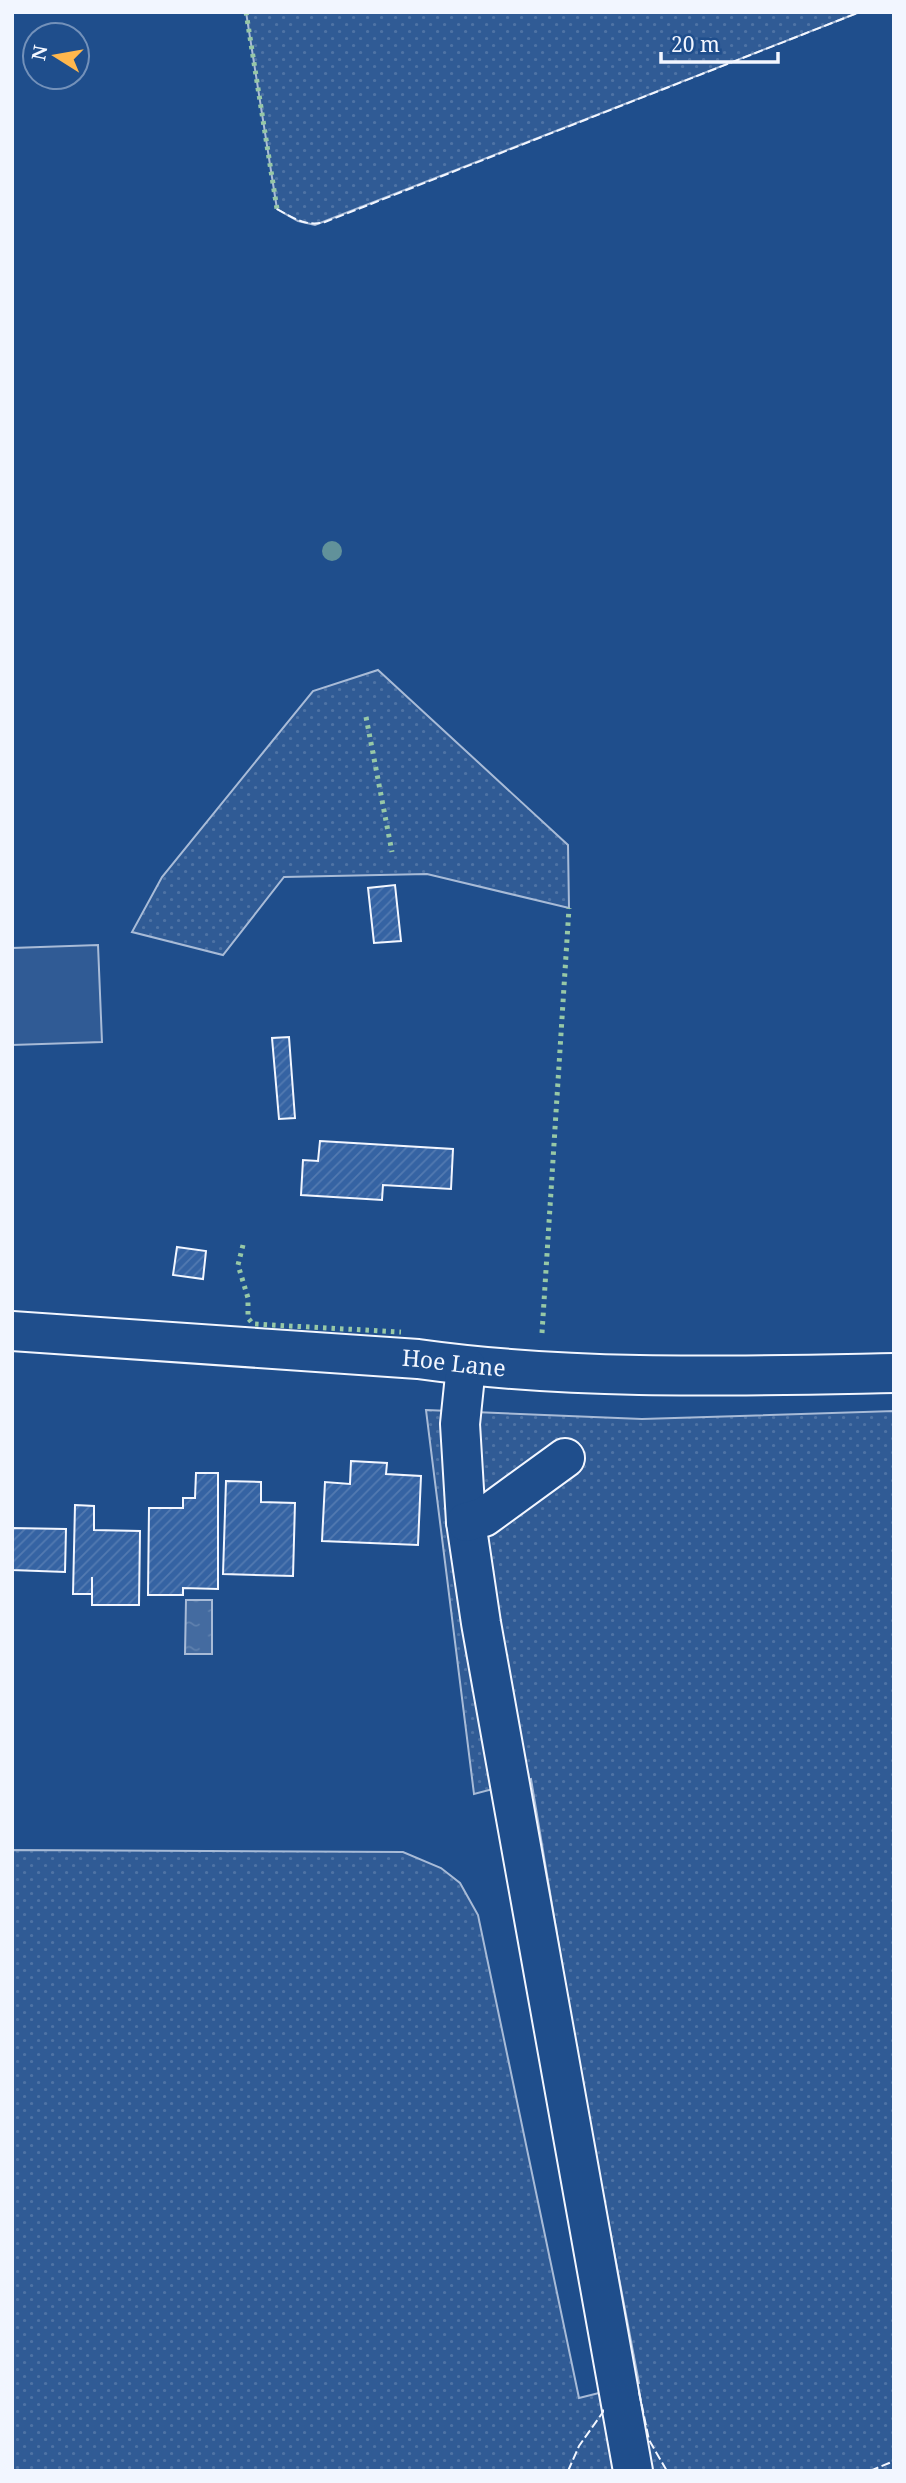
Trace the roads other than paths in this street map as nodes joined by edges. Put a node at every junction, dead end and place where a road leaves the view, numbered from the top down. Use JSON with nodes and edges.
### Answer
{"nodes":[{"id":1,"x":12,"y":1331,"type":"edge"},
{"id":2,"x":466,"y":1366,"type":"junction"},
{"id":3,"x":894,"y":1373,"type":"edge"},
{"id":4,"x":565,"y":1458,"type":"dead end"},
{"id":5,"x":466,"y":1522,"type":"junction"},
{"id":6,"x":633,"y":2471,"type":"edge"}],
"edges":[{"from":1,"to":2,"type":"street","name":"Hoe Lane"},
{"from":2,"to":3,"type":"street","name":"Hoe Lane"},
{"from":2,"to":5,"type":"street"},
{"from":4,"to":5,"type":"street"},
{"from":5,"to":6,"type":"street"}]}
